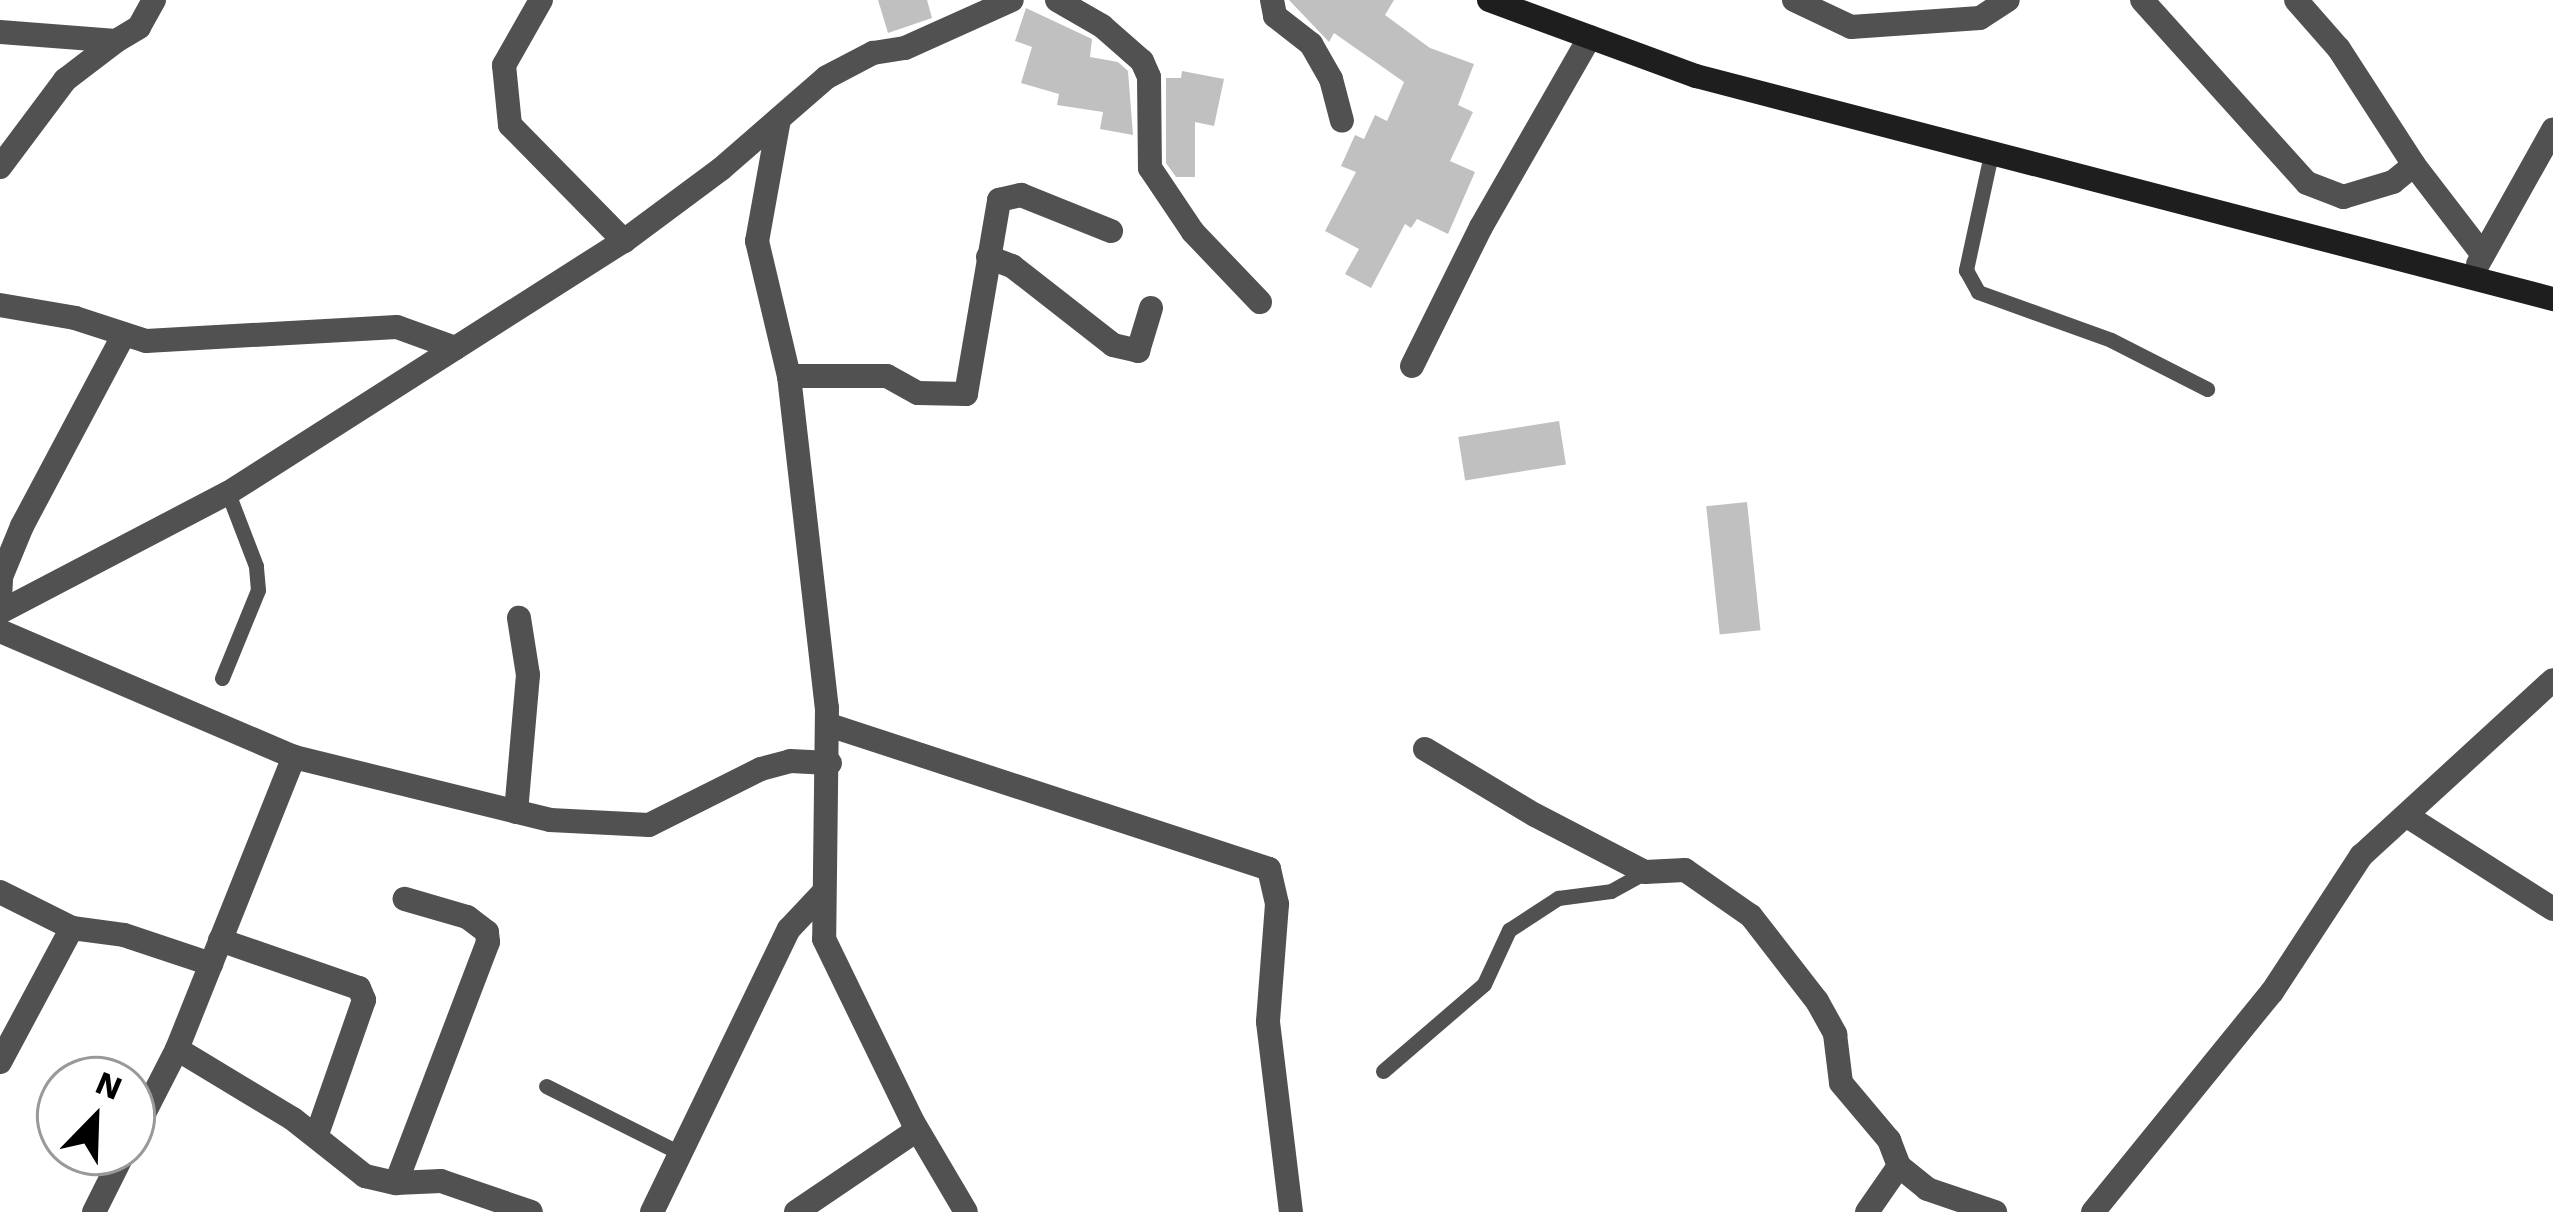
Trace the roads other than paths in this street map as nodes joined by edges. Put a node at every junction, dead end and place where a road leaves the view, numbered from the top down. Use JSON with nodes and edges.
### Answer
{"nodes":[{"id":1,"x":154,"y":0,"type":"edge"},
{"id":2,"x":541,"y":0,"type":"edge"},
{"id":3,"x":1012,"y":0,"type":"edge"},
{"id":4,"x":1057,"y":0,"type":"edge"},
{"id":5,"x":1272,"y":0,"type":"edge"},
{"id":6,"x":1490,"y":0,"type":"edge"},
{"id":7,"x":1794,"y":0,"type":"edge"},
{"id":8,"x":2008,"y":0,"type":"edge"},
{"id":9,"x":2142,"y":0,"type":"edge"},
{"id":10,"x":2296,"y":0,"type":"edge"},
{"id":11,"x":0,"y":32,"type":"edge"},
{"id":12,"x":1589,"y":37,"type":"junction"},
{"id":13,"x":116,"y":41,"type":"junction"},
{"id":14,"x":780,"y":117,"type":"junction"},
{"id":15,"x":1342,"y":121,"type":"dead end"},
{"id":16,"x":2552,"y":132,"type":"edge"},
{"id":17,"x":1991,"y":154,"type":"junction"},
{"id":18,"x":2414,"y":164,"type":"junction"},
{"id":19,"x":0,"y":167,"type":"edge"},
{"id":20,"x":1111,"y":231,"type":"dead end"},
{"id":21,"x":624,"y":241,"type":"junction"},
{"id":22,"x":988,"y":257,"type":"junction"},
{"id":23,"x":2477,"y":266,"type":"junction"},
{"id":24,"x":2553,"y":298,"type":"edge"},
{"id":25,"x":1260,"y":302,"type":"dead end"},
{"id":26,"x":0,"y":305,"type":"edge"},
{"id":27,"x":1151,"y":308,"type":"dead end"},
{"id":28,"x":124,"y":334,"type":"junction"},
{"id":29,"x":455,"y":348,"type":"junction"},
{"id":30,"x":1412,"y":366,"type":"dead end"},
{"id":31,"x":789,"y":376,"type":"junction"},
{"id":32,"x":2207,"y":389,"type":"dead end"},
{"id":33,"x":228,"y":493,"type":"junction"},
{"id":34,"x":0,"y":599,"type":"edge"},
{"id":35,"x":519,"y":618,"type":"dead end"},
{"id":36,"x":2,"y":631,"type":"edge"},
{"id":37,"x":222,"y":678,"type":"dead end"},
{"id":38,"x":2553,"y":680,"type":"edge"},
{"id":39,"x":829,"y":725,"type":"junction"},
{"id":40,"x":1426,"y":748,"type":"dead end"},
{"id":41,"x":294,"y":757,"type":"junction"},
{"id":42,"x":830,"y":764,"type":"junction"},
{"id":43,"x":516,"y":812,"type":"junction"},
{"id":44,"x":2407,"y":816,"type":"junction"},
{"id":45,"x":1645,"y":872,"type":"junction"},
{"id":46,"x":0,"y":892,"type":"edge"},
{"id":47,"x":822,"y":894,"type":"junction"},
{"id":48,"x":405,"y":899,"type":"dead end"},
{"id":49,"x":2553,"y":909,"type":"edge"},
{"id":50,"x":73,"y":928,"type":"junction"},
{"id":51,"x":215,"y":952,"type":"junction"},
{"id":52,"x":177,"y":1049,"type":"junction"},
{"id":53,"x":0,"y":1062,"type":"edge"},
{"id":54,"x":1383,"y":1071,"type":"dead end"},
{"id":55,"x":546,"y":1086,"type":"dead end"},
{"id":56,"x":156,"y":1090,"type":"edge"},
{"id":57,"x":917,"y":1130,"type":"junction"},
{"id":58,"x":316,"y":1137,"type":"junction"},
{"id":59,"x":680,"y":1153,"type":"junction"},
{"id":60,"x":1900,"y":1166,"type":"junction"},
{"id":61,"x":112,"y":1176,"type":"edge"},
{"id":62,"x":396,"y":1183,"type":"junction"},
{"id":63,"x":94,"y":1212,"type":"edge"},
{"id":64,"x":530,"y":1212,"type":"edge"},
{"id":65,"x":652,"y":1212,"type":"edge"},
{"id":66,"x":796,"y":1212,"type":"edge"},
{"id":67,"x":966,"y":1212,"type":"edge"},
{"id":68,"x":1291,"y":1212,"type":"edge"},
{"id":69,"x":1867,"y":1212,"type":"edge"},
{"id":70,"x":1994,"y":1212,"type":"edge"},
{"id":71,"x":2093,"y":1212,"type":"edge"}],
"edges":[{"from":1,"to":13,"type":"street"},
{"from":2,"to":21,"type":"street"},
{"from":3,"to":14,"type":"street"},
{"from":4,"to":25,"type":"street"},
{"from":5,"to":15,"type":"street"},
{"from":6,"to":12,"type":"main road"},
{"from":7,"to":8,"type":"street"},
{"from":9,"to":18,"type":"street"},
{"from":10,"to":18,"type":"street"},
{"from":11,"to":13,"type":"street"},
{"from":12,"to":17,"type":"main road"},
{"from":12,"to":30,"type":"street"},
{"from":13,"to":19,"type":"street"},
{"from":14,"to":21,"type":"street"},
{"from":14,"to":31,"type":"street"},
{"from":16,"to":23,"type":"street"},
{"from":17,"to":23,"type":"main road"},
{"from":17,"to":32,"type":"lane"},
{"from":18,"to":23,"type":"street"},
{"from":20,"to":22,"type":"street"},
{"from":21,"to":29,"type":"street"},
{"from":22,"to":27,"type":"street"},
{"from":22,"to":31,"type":"street"},
{"from":23,"to":24,"type":"main road"},
{"from":26,"to":28,"type":"street"},
{"from":28,"to":29,"type":"street"},
{"from":28,"to":34,"type":"street"},
{"from":29,"to":33,"type":"street"},
{"from":31,"to":39,"type":"street"},
{"from":33,"to":36,"type":"street"},
{"from":33,"to":37,"type":"lane"},
{"from":35,"to":43,"type":"street"},
{"from":36,"to":41,"type":"street"},
{"from":38,"to":44,"type":"street"},
{"from":39,"to":42,"type":"street"},
{"from":39,"to":68,"type":"street"},
{"from":40,"to":45,"type":"street"},
{"from":41,"to":43,"type":"street"},
{"from":41,"to":51,"type":"street"},
{"from":42,"to":43,"type":"street"},
{"from":42,"to":47,"type":"street"},
{"from":44,"to":49,"type":"street"},
{"from":44,"to":71,"type":"street"},
{"from":45,"to":54,"type":"lane"},
{"from":45,"to":60,"type":"street"},
{"from":46,"to":50,"type":"street"},
{"from":47,"to":57,"type":"street"},
{"from":47,"to":59,"type":"street"},
{"from":48,"to":62,"type":"street"},
{"from":50,"to":51,"type":"street"},
{"from":50,"to":53,"type":"street"},
{"from":51,"to":52,"type":"street"},
{"from":51,"to":58,"type":"street"},
{"from":52,"to":56,"type":"street"},
{"from":52,"to":58,"type":"street"},
{"from":55,"to":59,"type":"lane"},
{"from":57,"to":66,"type":"street"},
{"from":57,"to":67,"type":"street"},
{"from":58,"to":62,"type":"street"},
{"from":59,"to":65,"type":"street"},
{"from":60,"to":69,"type":"street"},
{"from":60,"to":70,"type":"street"},
{"from":61,"to":63,"type":"street"},
{"from":62,"to":64,"type":"street"}]}
